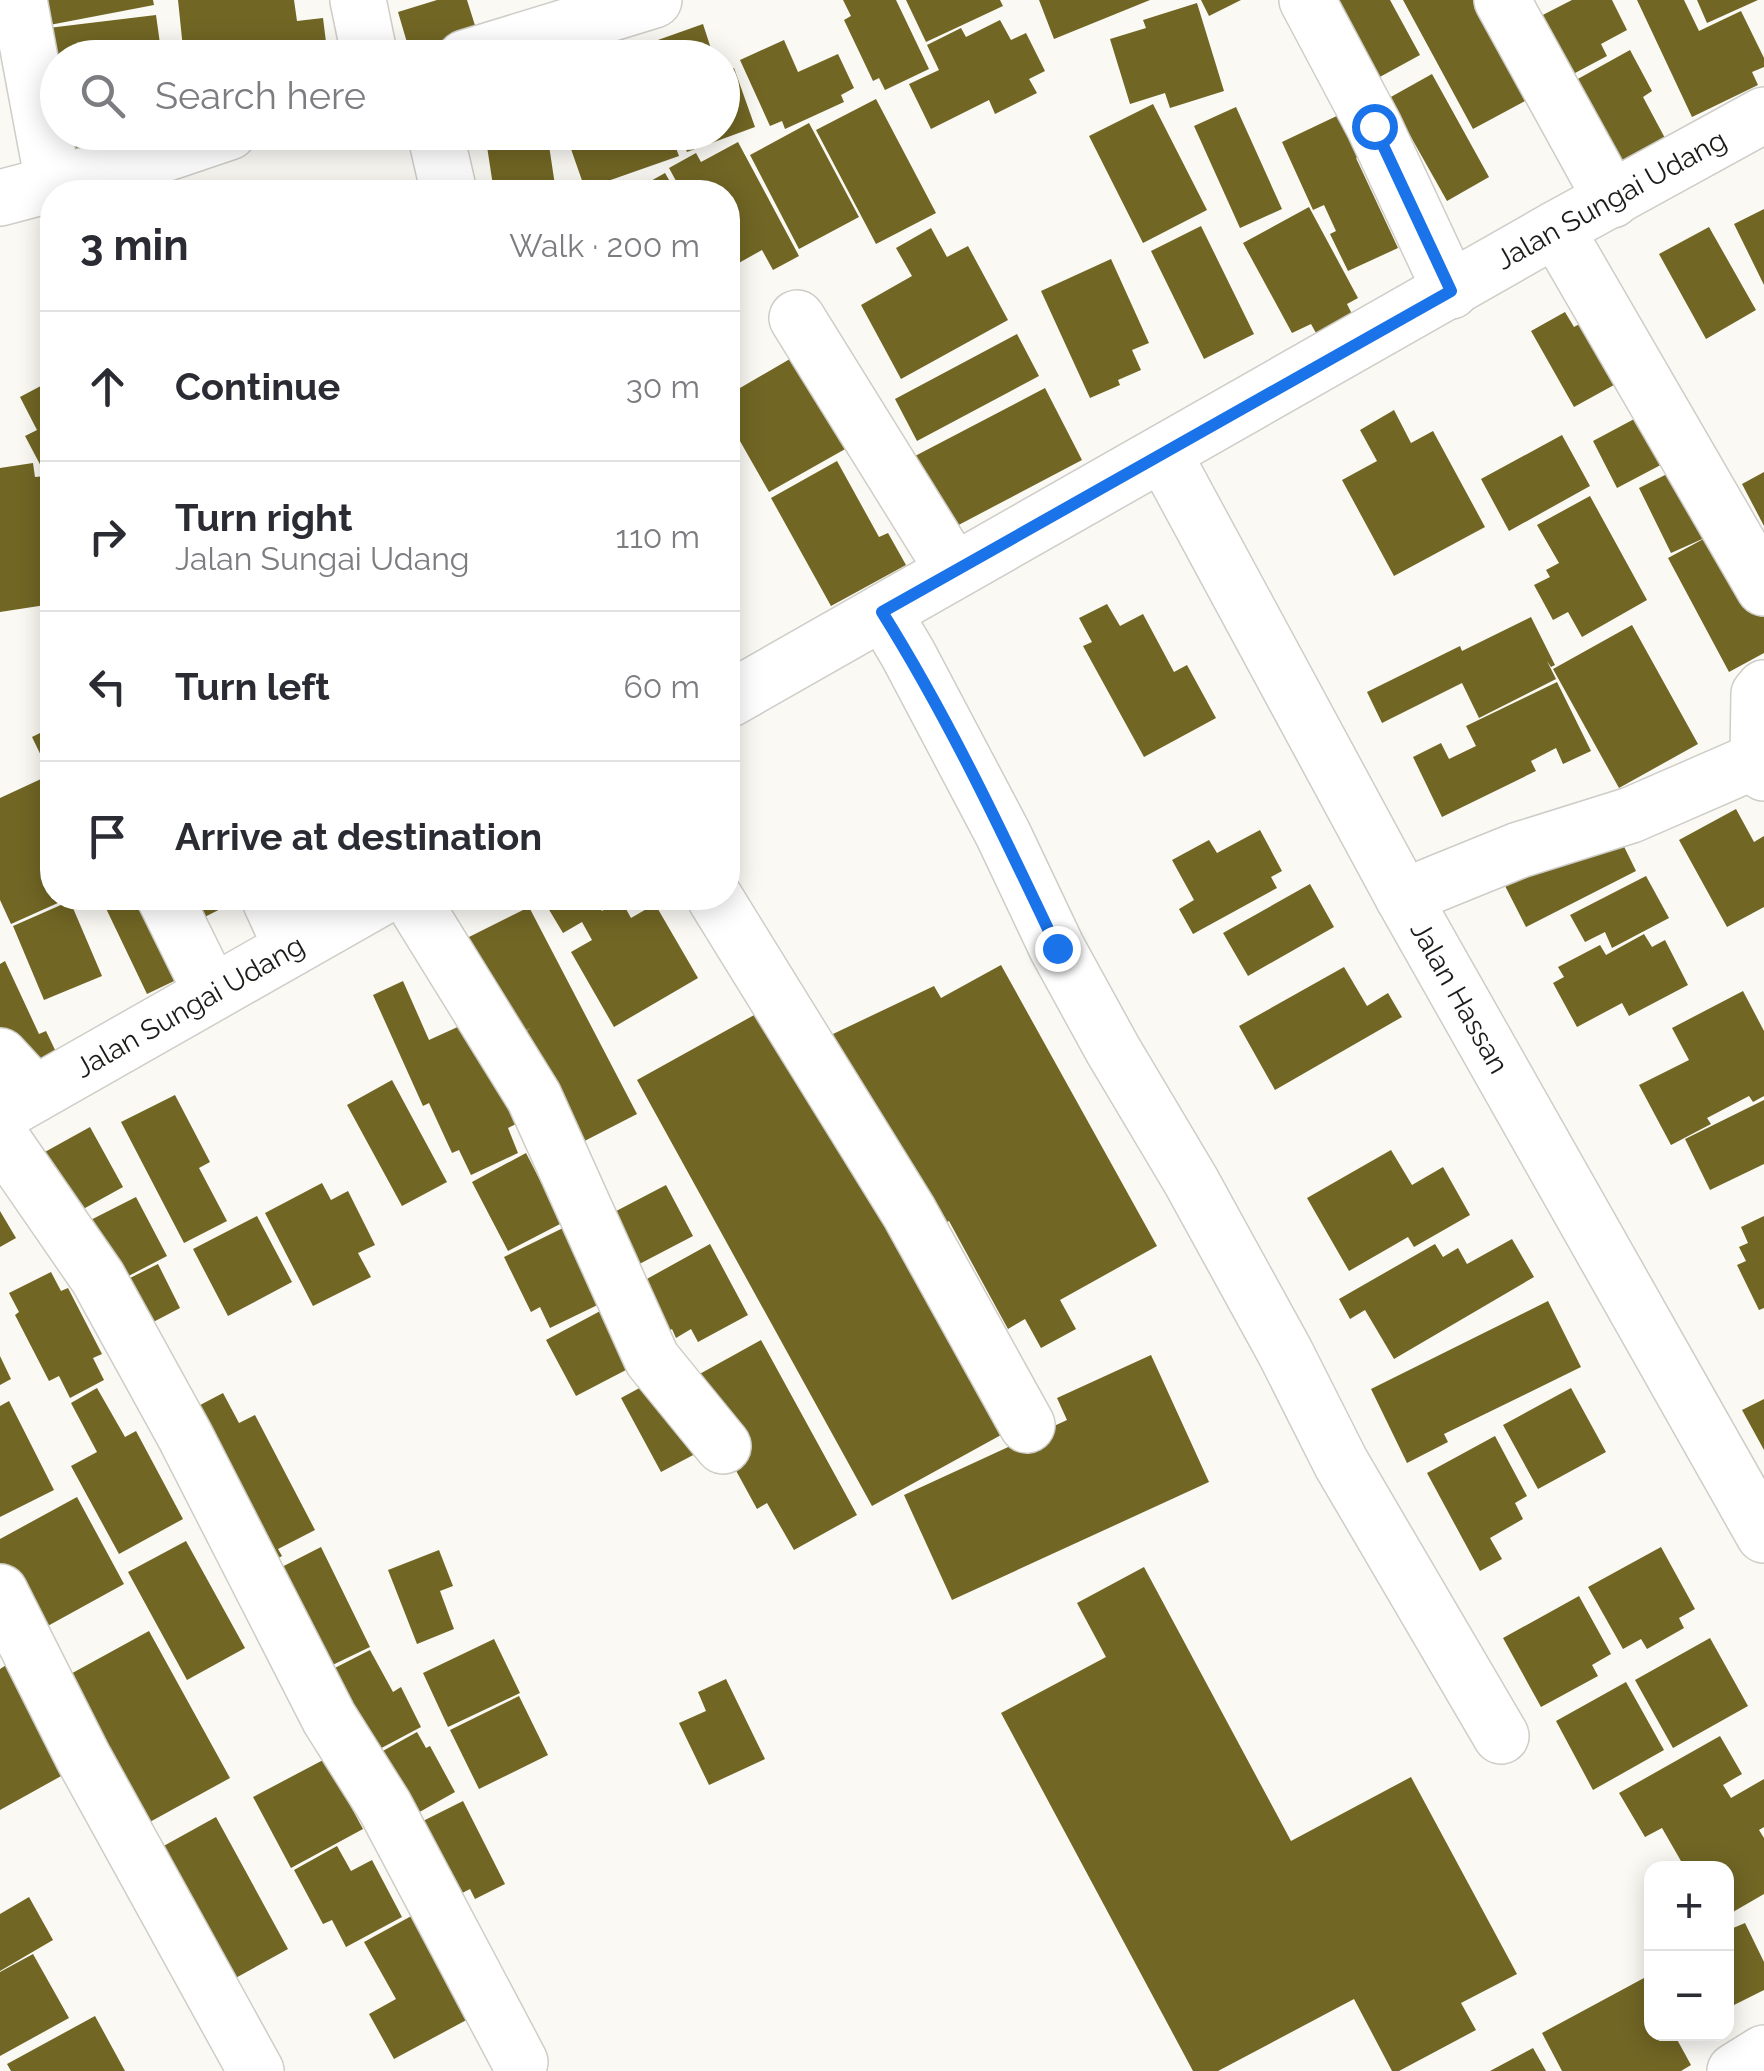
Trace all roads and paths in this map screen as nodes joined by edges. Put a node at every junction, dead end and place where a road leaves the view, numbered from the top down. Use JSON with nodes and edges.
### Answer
{"nodes":[{"id":1,"x":19,"y":0,"type":"edge"},
{"id":2,"x":358,"y":0,"type":"edge"},
{"id":3,"x":654,"y":0,"type":"edge"},
{"id":4,"x":1307,"y":0,"type":"edge"},
{"id":5,"x":1502,"y":0,"type":"edge"},
{"id":6,"x":366,"y":40,"type":"edge"},
{"id":7,"x":524,"y":40,"type":"edge"},
{"id":8,"x":40,"y":109,"type":"edge"},
{"id":9,"x":1764,"y":115,"type":"edge"},
{"id":10,"x":48,"y":150,"type":"edge"},
{"id":11,"x":202,"y":150,"type":"edge"},
{"id":12,"x":440,"y":150,"type":"edge"},
{"id":13,"x":167,"y":174,"type":"edge"},
{"id":14,"x":54,"y":180,"type":"edge"},
{"id":15,"x":82,"y":180,"type":"edge"},
{"id":16,"x":446,"y":180,"type":"edge"},
{"id":17,"x":40,"y":186,"type":"edge"},
{"id":18,"x":0,"y":198,"type":"edge"},
{"id":19,"x":1612,"y":200,"type":"junction"},
{"id":20,"x":1556,"y":229,"type":"junction"},
{"id":21,"x":1451,"y":291,"type":"junction"},
{"id":22,"x":797,"y":318,"type":"dead end"},
{"id":23,"x":1163,"y":453,"type":"junction"},
{"id":24,"x":954,"y":571,"type":"junction"},
{"id":25,"x":1764,"y":588,"type":"edge"},
{"id":26,"x":882,"y":612,"type":"junction"},
{"id":27,"x":1764,"y":688,"type":"edge"},
{"id":28,"x":740,"y":693,"type":"edge"},
{"id":29,"x":1762,"y":763,"type":"edge"},
{"id":30,"x":1402,"y":897,"type":"junction"},
{"id":31,"x":171,"y":910,"type":"edge"},
{"id":32,"x":274,"y":910,"type":"edge"},
{"id":33,"x":359,"y":910,"type":"edge"},
{"id":34,"x":417,"y":910,"type":"edge"},
{"id":35,"x":722,"y":910,"type":"edge"},
{"id":36,"x":292,"y":948,"type":"junction"},
{"id":37,"x":212,"y":993,"type":"junction"},
{"id":38,"x":12,"y":1088,"type":"edge"},
{"id":39,"x":0,"y":1136,"type":"edge"},
{"id":40,"x":1027,"y":1425,"type":"dead end"},
{"id":41,"x":723,"y":1446,"type":"dead end"},
{"id":42,"x":1764,"y":1535,"type":"edge"},
{"id":43,"x":0,"y":1592,"type":"edge"},
{"id":44,"x":1501,"y":1736,"type":"dead end"},
{"id":45,"x":1764,"y":2053,"type":"edge"},
{"id":46,"x":520,"y":2062,"type":"dead end"},
{"id":47,"x":256,"y":2071,"type":"edge"},
{"id":48,"x":1735,"y":2071,"type":"edge"}],
"edges":[{"from":1,"to":8,"type":"street"},
{"from":2,"to":6,"type":"street"},
{"from":3,"to":7,"type":"street"},
{"from":4,"to":21,"type":"street"},
{"from":5,"to":19,"type":"street"},
{"from":9,"to":19,"type":"street","name":"Jalan Sungai Udang"},
{"from":10,"to":14,"type":"street"},
{"from":11,"to":13,"type":"street"},
{"from":12,"to":16,"type":"street"},
{"from":13,"to":15,"type":"street"},
{"from":17,"to":18,"type":"street"},
{"from":19,"to":20,"type":"street","name":"Jalan Sungai Udang"},
{"from":20,"to":21,"type":"street","name":"Jalan Sungai Udang"},
{"from":20,"to":25,"type":"street"},
{"from":21,"to":23,"type":"street","name":"Jalan Sungai Udang"},
{"from":22,"to":24,"type":"street"},
{"from":23,"to":24,"type":"street","name":"Jalan Sungai Udang"},
{"from":23,"to":30,"type":"street","name":"Jalan Hassan"},
{"from":24,"to":26,"type":"street","name":"Jalan Sungai Udang"},
{"from":26,"to":28,"type":"street","name":"Jalan Sungai Udang"},
{"from":26,"to":44,"type":"street"},
{"from":27,"to":29,"type":"street"},
{"from":29,"to":30,"type":"street"},
{"from":30,"to":42,"type":"street","name":"Jalan Hassan"},
{"from":31,"to":37,"type":"street"},
{"from":32,"to":36,"type":"street"},
{"from":33,"to":36,"type":"street","name":"Jalan Sungai Udang"},
{"from":34,"to":41,"type":"street"},
{"from":35,"to":40,"type":"street"},
{"from":36,"to":37,"type":"street","name":"Jalan Sungai Udang"},
{"from":37,"to":38,"type":"street","name":"Jalan Sungai Udang"},
{"from":39,"to":46,"type":"street"},
{"from":43,"to":47,"type":"street"},
{"from":45,"to":48,"type":"street"}]}
